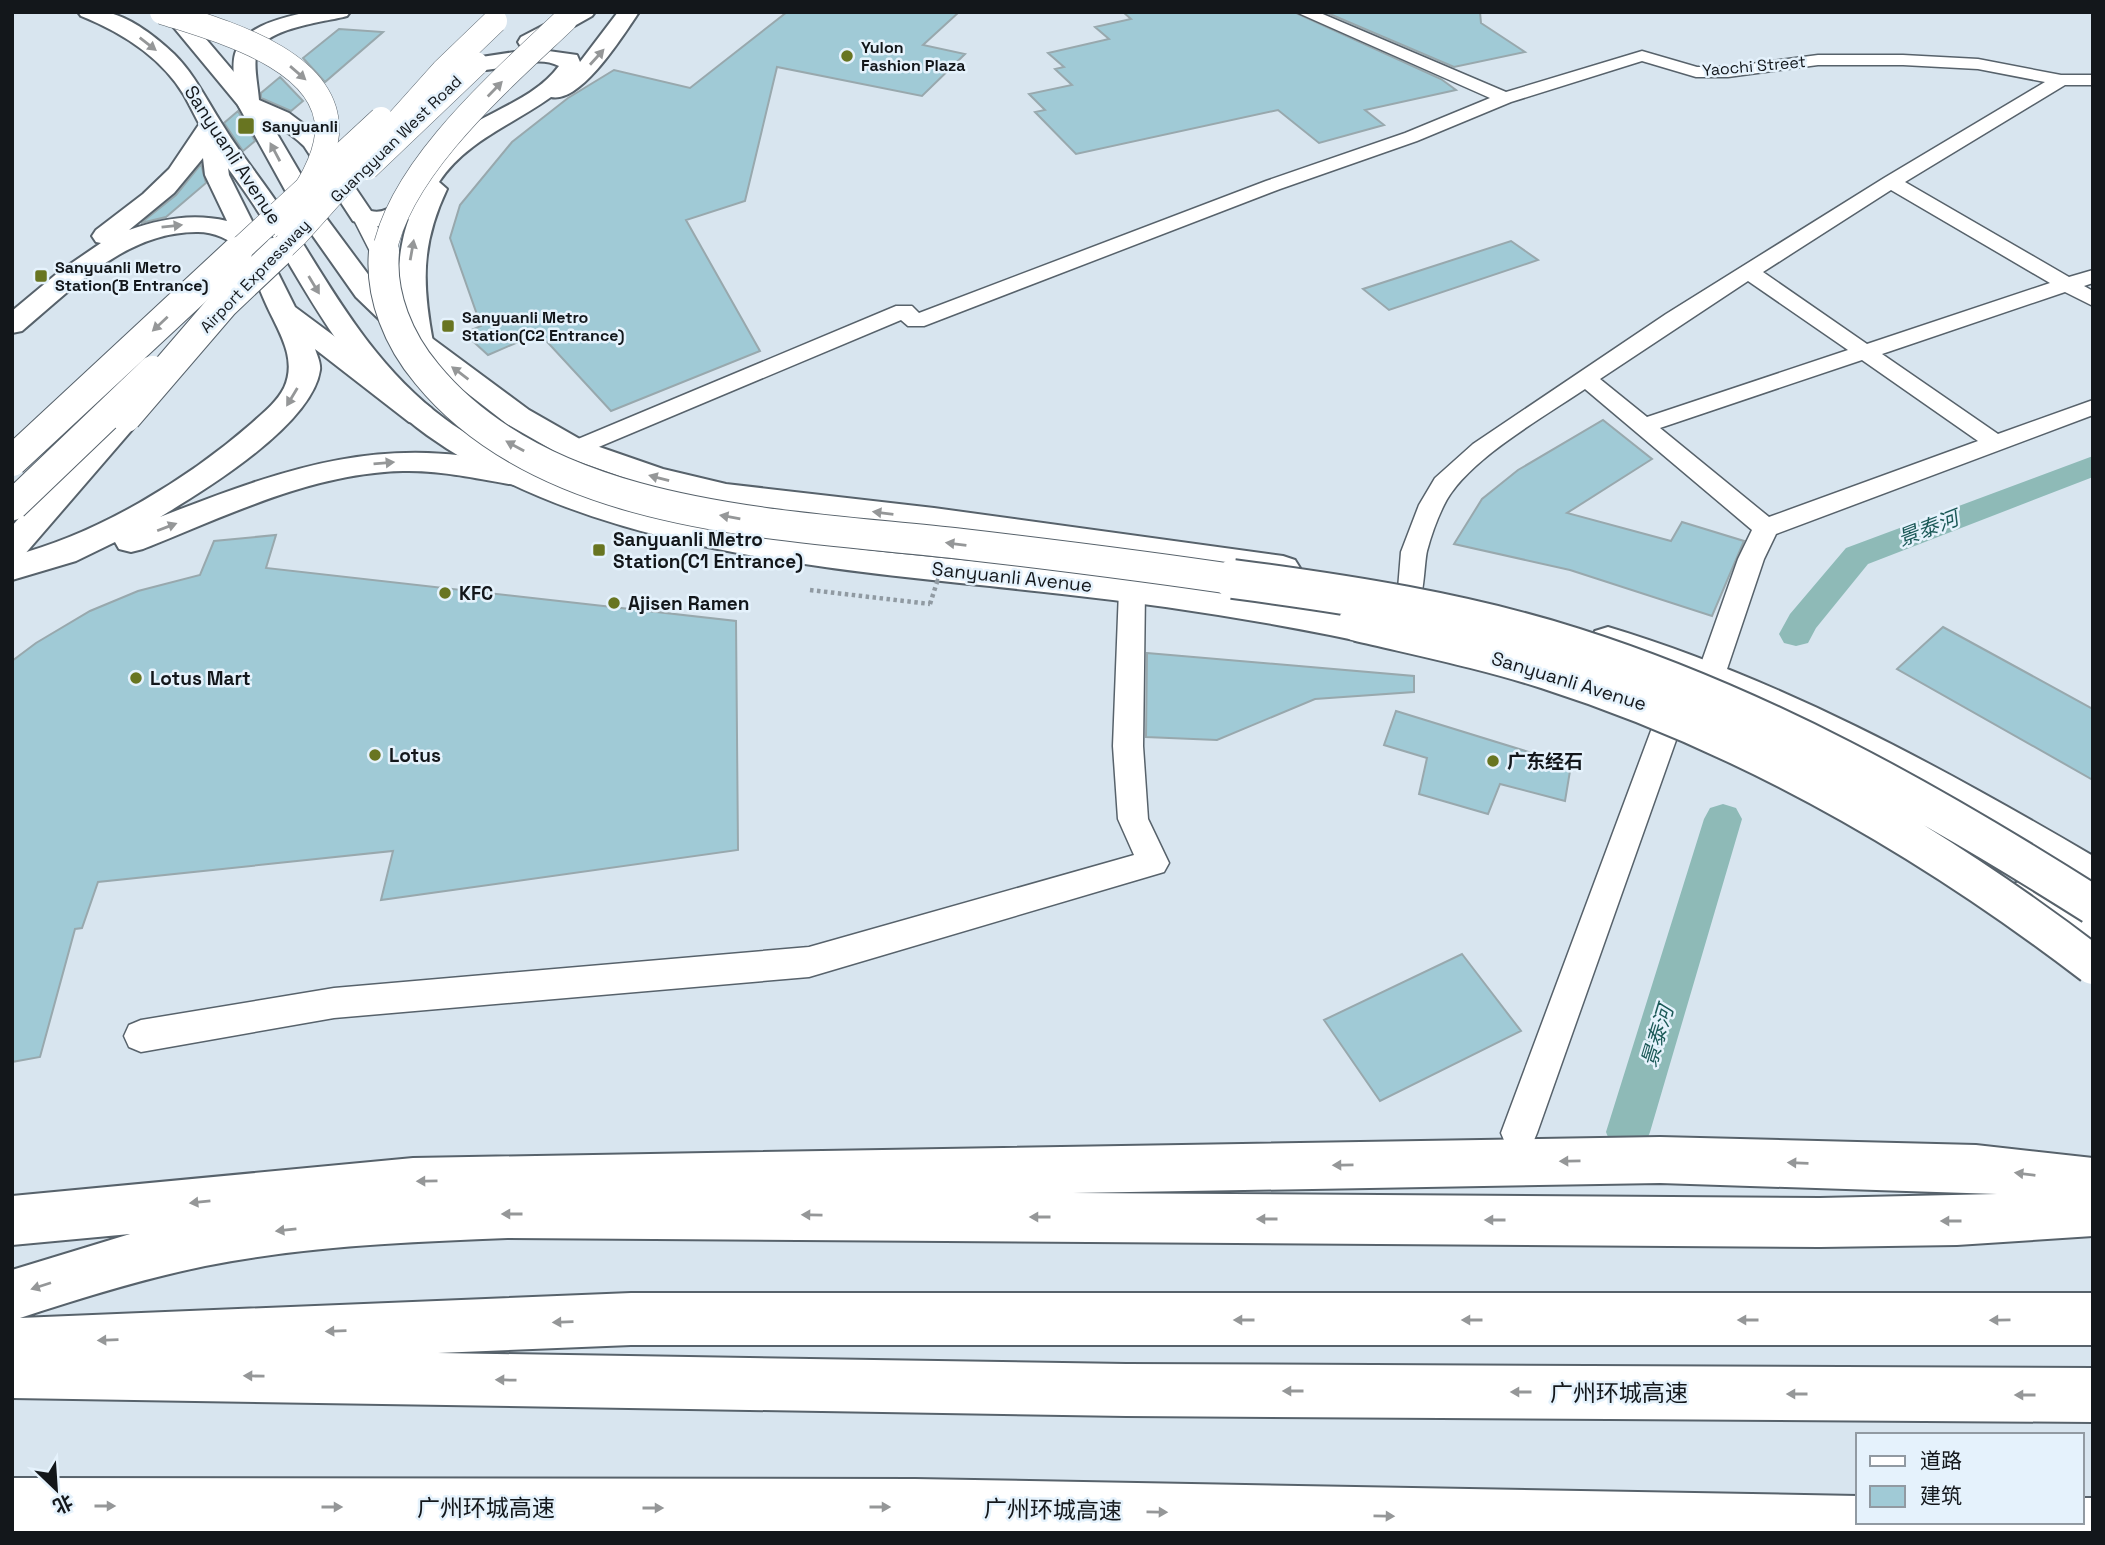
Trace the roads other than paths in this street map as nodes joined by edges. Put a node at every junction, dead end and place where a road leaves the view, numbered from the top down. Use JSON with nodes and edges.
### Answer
{"nodes":[{"id":1,"x":88,"y":12,"type":"edge"},
{"id":2,"x":162,"y":12,"type":"edge"},
{"id":3,"x":171,"y":12,"type":"edge"},
{"id":4,"x":179,"y":12,"type":"edge"},
{"id":5,"x":195,"y":12,"type":"edge"},
{"id":6,"x":315,"y":12,"type":"edge"},
{"id":7,"x":340,"y":12,"type":"edge"},
{"id":8,"x":505,"y":12,"type":"edge"},
{"id":9,"x":629,"y":12,"type":"edge"},
{"id":10,"x":1304,"y":12,"type":"edge"},
{"id":11,"x":569,"y":14,"type":"edge"},
{"id":12,"x":239,"y":39,"type":"junction"},
{"id":13,"x":476,"y":64,"type":"junction"},
{"id":14,"x":2093,"y":79,"type":"edge"},
{"id":15,"x":2061,"y":80,"type":"junction"},
{"id":16,"x":1505,"y":99,"type":"junction"},
{"id":17,"x":248,"y":103,"type":"junction"},
{"id":18,"x":210,"y":125,"type":"junction"},
{"id":19,"x":1891,"y":182,"type":"junction"},
{"id":20,"x":362,"y":216,"type":"junction"},
{"id":21,"x":250,"y":245,"type":"junction"},
{"id":22,"x":1749,"y":272,"type":"junction"},
{"id":23,"x":2093,"y":276,"type":"edge"},
{"id":24,"x":2066,"y":284,"type":"junction"},
{"id":25,"x":2093,"y":300,"type":"edge"},
{"id":26,"x":224,"y":303,"type":"junction"},
{"id":27,"x":12,"y":308,"type":"edge"},
{"id":28,"x":284,"y":312,"type":"junction"},
{"id":29,"x":12,"y":325,"type":"edge"},
{"id":30,"x":419,"y":342,"type":"junction"},
{"id":31,"x":1863,"y":351,"type":"junction"},
{"id":32,"x":1584,"y":377,"type":"junction"},
{"id":33,"x":2093,"y":407,"type":"edge"},
{"id":34,"x":420,"y":415,"type":"junction"},
{"id":35,"x":126,"y":417,"type":"junction"},
{"id":36,"x":1643,"y":426,"type":"junction"},
{"id":37,"x":1996,"y":443,"type":"junction"},
{"id":38,"x":574,"y":449,"type":"junction"},
{"id":39,"x":12,"y":461,"type":"edge"},
{"id":40,"x":515,"y":475,"type":"junction"},
{"id":41,"x":13,"y":505,"type":"edge"},
{"id":42,"x":12,"y":521,"type":"edge"},
{"id":43,"x":1766,"y":528,"type":"junction"},
{"id":44,"x":12,"y":547,"type":"edge"},
{"id":45,"x":1024,"y":552,"type":"junction"},
{"id":46,"x":12,"y":568,"type":"edge"},
{"id":47,"x":12,"y":587,"type":"edge"},
{"id":48,"x":1411,"y":589,"type":"junction"},
{"id":49,"x":1132,"y":590,"type":"junction"},
{"id":50,"x":1380,"y":632,"type":"junction"},
{"id":51,"x":1710,"y":675,"type":"junction"},
{"id":52,"x":1672,"y":712,"type":"junction"},
{"id":53,"x":2093,"y":877,"type":"edge"},
{"id":54,"x":2093,"y":905,"type":"edge"},
{"id":55,"x":2093,"y":939,"type":"edge"},
{"id":56,"x":2093,"y":965,"type":"edge"},
{"id":57,"x":141,"y":1036,"type":"dead end"},
{"id":58,"x":1519,"y":1133,"type":"dead end"},
{"id":59,"x":2093,"y":1182,"type":"edge"},
{"id":60,"x":2093,"y":1212,"type":"edge"},
{"id":61,"x":12,"y":1221,"type":"edge"},
{"id":62,"x":12,"y":1295,"type":"edge"},
{"id":63,"x":2093,"y":1319,"type":"edge"},
{"id":64,"x":12,"y":1344,"type":"edge"},
{"id":65,"x":12,"y":1372,"type":"edge"},
{"id":66,"x":2093,"y":1395,"type":"edge"},
{"id":67,"x":12,"y":1506,"type":"edge"},
{"id":68,"x":2093,"y":1526,"type":"edge"}],
"edges":[{"from":1,"to":18,"type":"main road","name":"Sanyuanli Avenue","one_way":true},
{"from":2,"to":12,"type":"main road","bridge":true},
{"from":3,"to":17,"type":"main road","name":"Sanyuanli Avenue"},
{"from":4,"to":12,"type":"main road","bridge":true},
{"from":5,"to":6,"type":"main road"},
{"from":7,"to":17,"type":"main road"},
{"from":8,"to":26,"type":"main road","name":"Airport Expressway","bridge":true},
{"from":8,"to":39,"type":"main road","name":"Guangyuan West Road","one_way":true,"bridge":true},
{"from":30,"to":9,"type":"main road","one_way":true},
{"from":10,"to":16,"type":"street"},
{"from":11,"to":13,"type":"main road","name":"Guangyuan West Road"},
{"from":11,"to":13,"type":"main road"},
{"from":45,"to":11,"type":"main road","one_way":true,"bridge":true},
{"from":12,"to":26,"type":"main road","one_way":true,"bridge":true},
{"from":13,"to":20,"type":"main road"},
{"from":13,"to":41,"type":"main road","name":"Guangyuan West Road","bridge":true},
{"from":14,"to":15,"type":"street","name":"Yaochi Street"},
{"from":15,"to":16,"type":"street","name":"Yaochi Street"},
{"from":15,"to":19,"type":"street"},
{"from":16,"to":38,"type":"street","name":"Yaochi Street"},
{"from":17,"to":20,"type":"main road"},
{"from":30,"to":17,"type":"main road","name":"Sanyuanli Avenue","one_way":true},
{"from":18,"to":21,"type":"main road"},
{"from":18,"to":27,"type":"main road"},
{"from":18,"to":34,"type":"main road","name":"Sanyuanli Avenue","one_way":true},
{"from":19,"to":22,"type":"street"},
{"from":19,"to":24,"type":"street"},
{"from":20,"to":30,"type":"street"},
{"from":21,"to":28,"type":"main road"},
{"from":29,"to":21,"type":"main road","one_way":true},
{"from":22,"to":31,"type":"street"},
{"from":22,"to":32,"type":"street"},
{"from":23,"to":24,"type":"street"},
{"from":24,"to":25,"type":"street"},
{"from":24,"to":31,"type":"street"},
{"from":26,"to":35,"type":"main road","name":"Airport Expressway","bridge":true},
{"from":28,"to":34,"type":"main road"},
{"from":28,"to":46,"type":"main road","one_way":true},
{"from":38,"to":30,"type":"main road","name":"Sanyuanli Avenue","one_way":true},
{"from":31,"to":36,"type":"street"},
{"from":31,"to":37,"type":"street"},
{"from":32,"to":36,"type":"street"},
{"from":32,"to":48,"type":"street"},
{"from":33,"to":37,"type":"street"},
{"from":34,"to":40,"type":"main road","name":"Sanyuanli Avenue"},
{"from":35,"to":42,"type":"main road"},
{"from":35,"to":44,"type":"main road","name":"Airport Expressway"},
{"from":36,"to":43,"type":"street"},
{"from":37,"to":43,"type":"street"},
{"from":48,"to":38,"type":"main road","name":"Sanyuanli Avenue","one_way":true},
{"from":47,"to":40,"type":"main road","one_way":true},
{"from":40,"to":49,"type":"main road","name":"Sanyuanli Avenue"},
{"from":43,"to":51,"type":"street"},
{"from":45,"to":54,"type":"main road","bridge":true},
{"from":45,"to":56,"type":"main road","bridge":true},
{"from":48,"to":50,"type":"street"},
{"from":48,"to":51,"type":"main road","name":"Sanyuanli Avenue"},
{"from":49,"to":50,"type":"main road","name":"Sanyuanli Avenue"},
{"from":49,"to":57,"type":"street"},
{"from":50,"to":52,"type":"main road","name":"Sanyuanli Avenue"},
{"from":51,"to":53,"type":"main road","name":"Sanyuanli Avenue"},
{"from":52,"to":55,"type":"main road","name":"Sanyuanli Avenue"},
{"from":52,"to":58,"type":"street"},
{"from":59,"to":61,"type":"main road","one_way":true},
{"from":60,"to":62,"type":"main road","one_way":true},
{"from":63,"to":64,"type":"main road","one_way":true},
{"from":66,"to":65,"type":"main road","name":"广州环城高速","one_way":true},
{"from":67,"to":68,"type":"main road","name":"广州环城高速","one_way":true}]}
